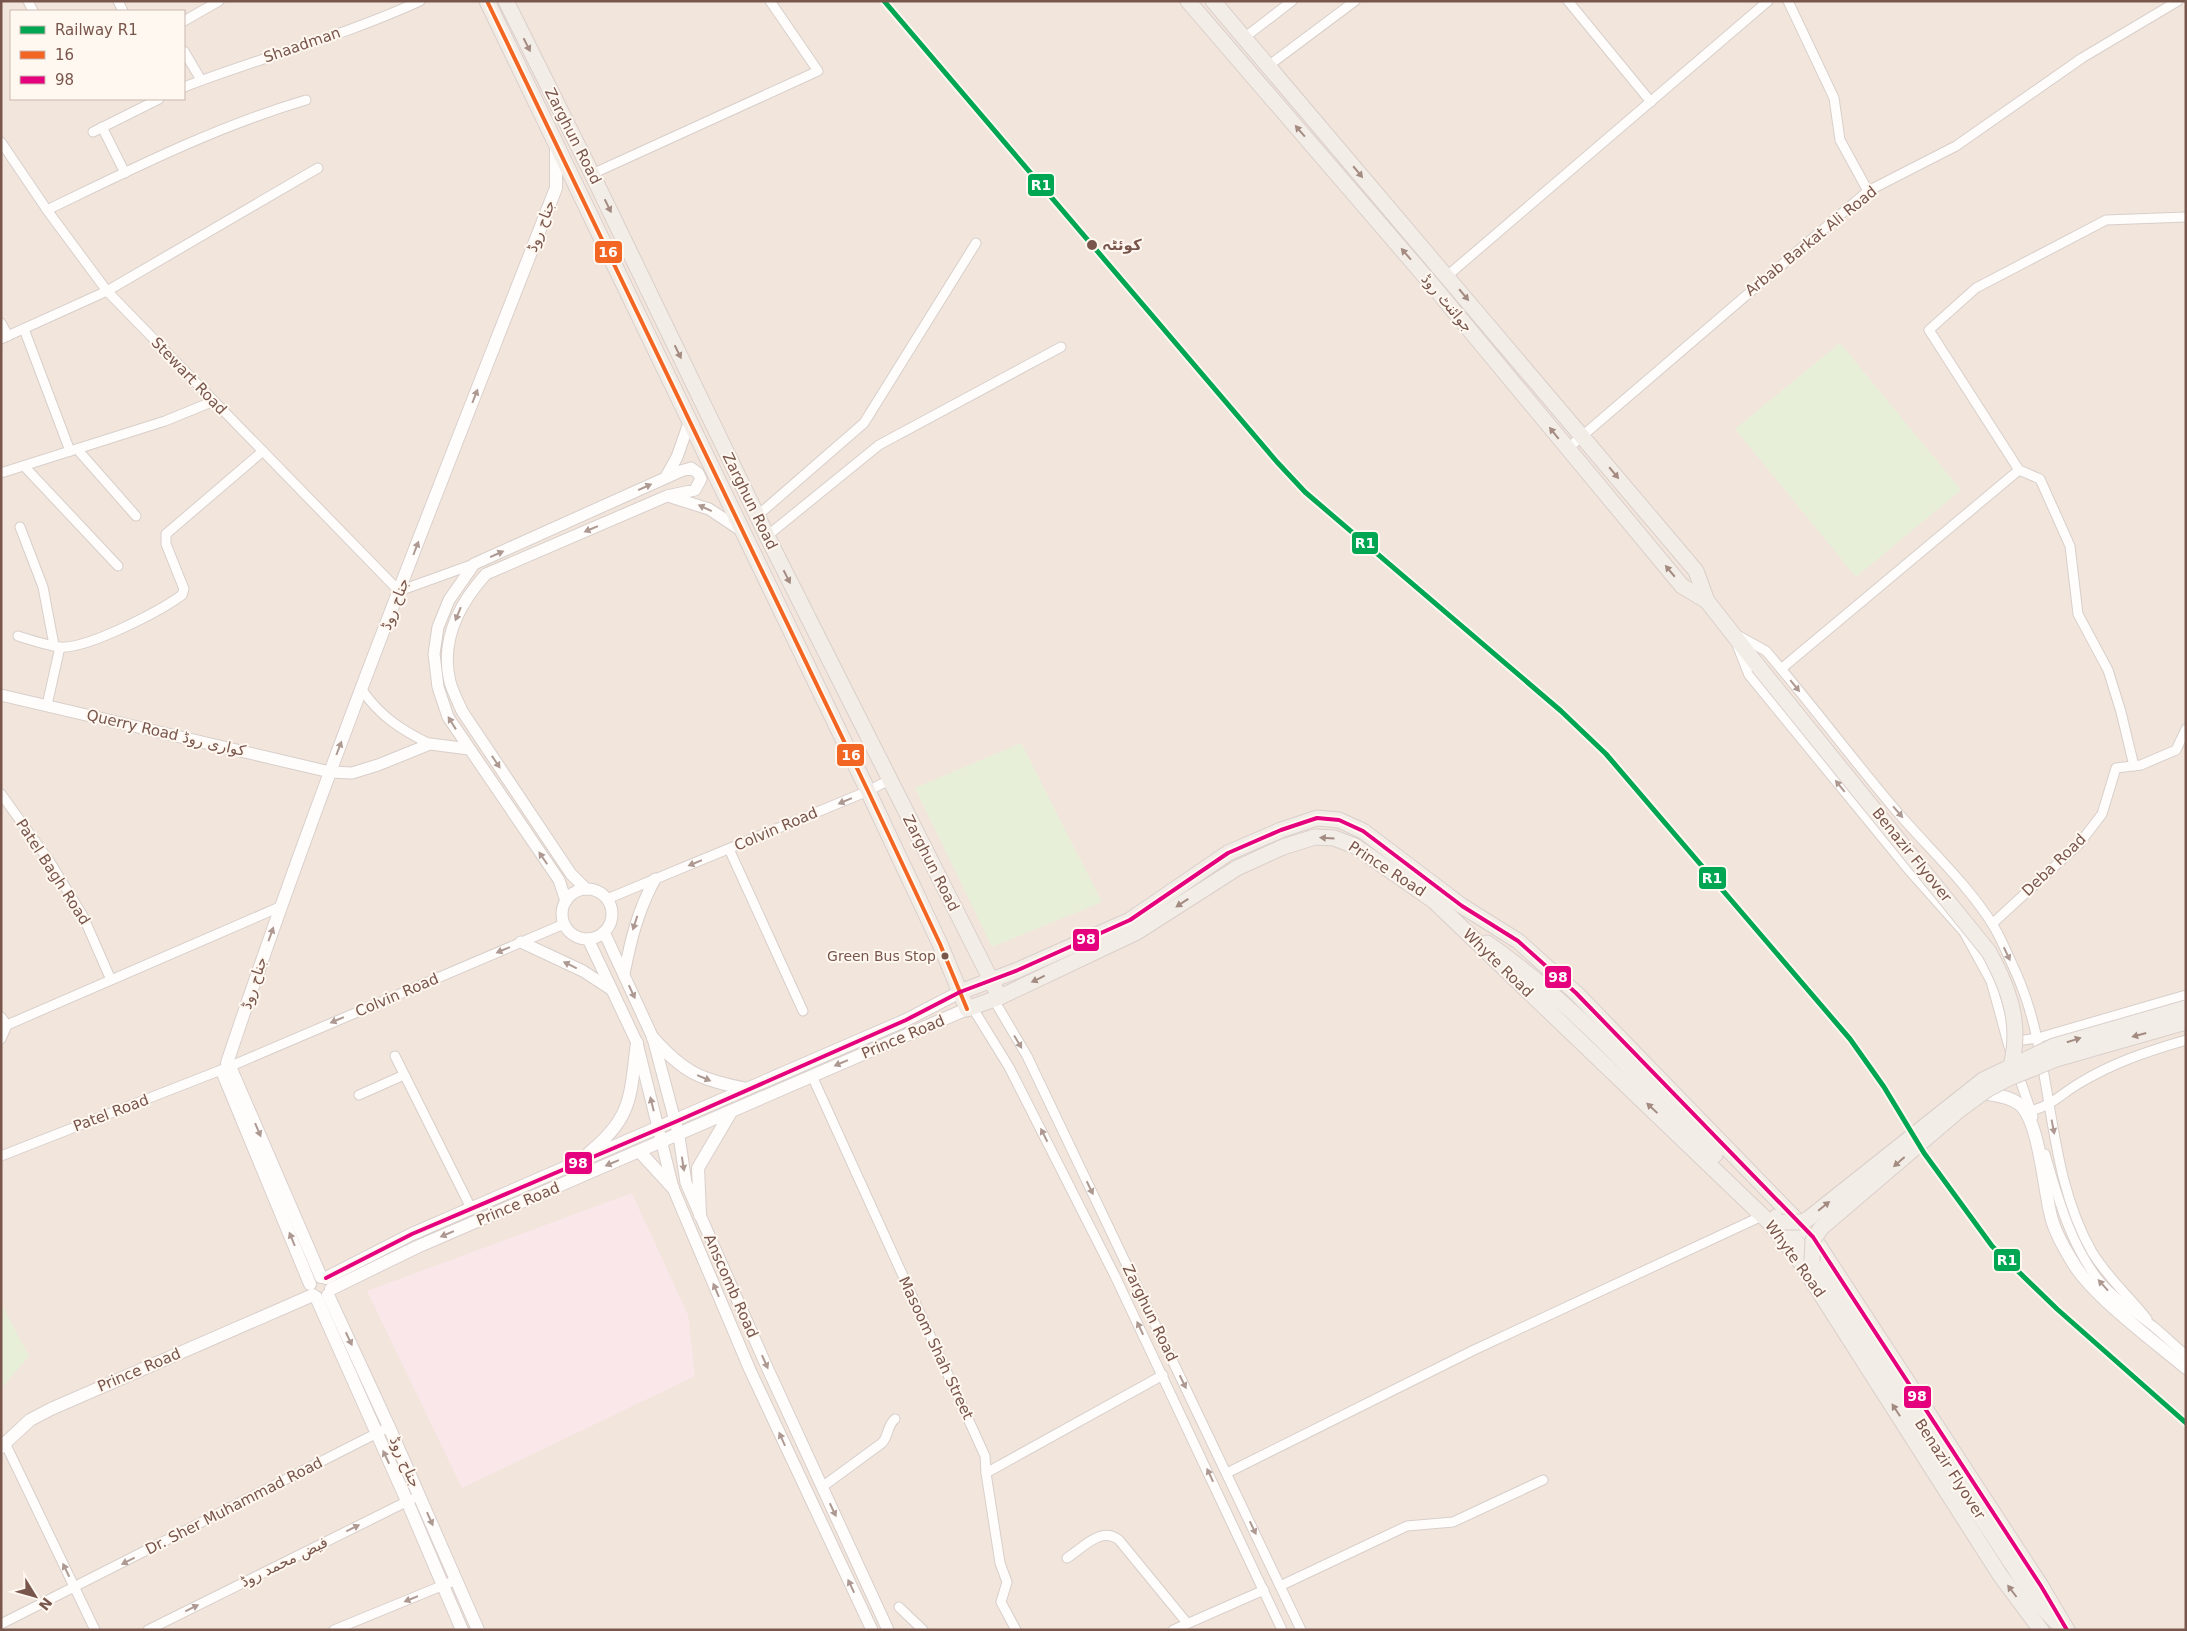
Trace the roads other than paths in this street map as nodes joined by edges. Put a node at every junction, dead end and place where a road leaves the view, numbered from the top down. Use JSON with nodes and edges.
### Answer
{"nodes":[{"id":1,"x":420,"y":1,"type":"edge"},
{"id":2,"x":487,"y":1,"type":"edge"},
{"id":3,"x":506,"y":1,"type":"edge"},
{"id":4,"x":770,"y":1,"type":"edge"},
{"id":5,"x":1188,"y":1,"type":"edge"},
{"id":6,"x":1213,"y":1,"type":"edge"},
{"id":7,"x":1292,"y":1,"type":"edge"},
{"id":8,"x":1355,"y":1,"type":"edge"},
{"id":9,"x":1568,"y":1,"type":"edge"},
{"id":10,"x":1768,"y":1,"type":"edge"},
{"id":11,"x":1788,"y":1,"type":"edge"},
{"id":12,"x":2178,"y":1,"type":"edge"},
{"id":13,"x":218,"y":2,"type":"edge"},
{"id":14,"x":185,"y":20,"type":"edge"},
{"id":15,"x":1244,"y":38,"type":"junction"},
{"id":16,"x":185,"y":53,"type":"edge"},
{"id":17,"x":1268,"y":66,"type":"junction"},
{"id":18,"x":201,"y":80,"type":"junction"},
{"id":19,"x":185,"y":87,"type":"edge"},
{"id":20,"x":157,"y":100,"type":"edge"},
{"id":21,"x":306,"y":100,"type":"dead end"},
{"id":22,"x":1651,"y":102,"type":"junction"},
{"id":23,"x":102,"y":127,"type":"junction"},
{"id":24,"x":93,"y":132,"type":"dead end"},
{"id":25,"x":1,"y":142,"type":"edge"},
{"id":26,"x":556,"y":145,"type":"junction"},
{"id":27,"x":318,"y":168,"type":"dead end"},
{"id":28,"x":125,"y":172,"type":"junction"},
{"id":29,"x":592,"y":174,"type":"junction"},
{"id":30,"x":1868,"y":191,"type":"junction"},
{"id":31,"x":47,"y":210,"type":"junction"},
{"id":32,"x":2186,"y":217,"type":"edge"},
{"id":33,"x":976,"y":244,"type":"dead end"},
{"id":34,"x":1447,"y":276,"type":"junction"},
{"id":35,"x":107,"y":291,"type":"junction"},
{"id":36,"x":1,"y":323,"type":"edge"},
{"id":37,"x":24,"y":329,"type":"junction"},
{"id":38,"x":5,"y":338,"type":"edge"},
{"id":39,"x":1061,"y":347,"type":"dead end"},
{"id":40,"x":214,"y":401,"type":"junction"},
{"id":41,"x":689,"y":423,"type":"junction"},
{"id":42,"x":1583,"y":436,"type":"junction"},
{"id":43,"x":1567,"y":449,"type":"junction"},
{"id":44,"x":74,"y":450,"type":"junction"},
{"id":45,"x":263,"y":451,"type":"junction"},
{"id":46,"x":24,"y":466,"type":"junction"},
{"id":47,"x":2019,"y":470,"type":"junction"},
{"id":48,"x":1,"y":473,"type":"edge"},
{"id":49,"x":666,"y":477,"type":"junction"},
{"id":50,"x":668,"y":496,"type":"junction"},
{"id":51,"x":136,"y":516,"type":"dead end"},
{"id":52,"x":757,"y":516,"type":"junction"},
{"id":53,"x":20,"y":527,"type":"dead end"},
{"id":54,"x":739,"y":528,"type":"junction"},
{"id":55,"x":767,"y":536,"type":"junction"},
{"id":56,"x":474,"y":564,"type":"junction"},
{"id":57,"x":118,"y":566,"type":"dead end"},
{"id":58,"x":399,"y":591,"type":"junction"},
{"id":59,"x":1707,"y":601,"type":"junction"},
{"id":60,"x":1732,"y":633,"type":"junction"},
{"id":61,"x":18,"y":636,"type":"dead end"},
{"id":62,"x":57,"y":646,"type":"junction"},
{"id":63,"x":1758,"y":666,"type":"joint"},
{"id":64,"x":1781,"y":669,"type":"junction"},
{"id":65,"x":362,"y":690,"type":"junction"},
{"id":66,"x":1,"y":695,"type":"edge"},
{"id":67,"x":47,"y":705,"type":"junction"},
{"id":68,"x":2186,"y":729,"type":"edge"},
{"id":69,"x":2183,"y":741,"type":"edge"},
{"id":70,"x":430,"y":744,"type":"junction"},
{"id":71,"x":469,"y":749,"type":"junction"},
{"id":72,"x":2134,"y":766,"type":"junction"},
{"id":73,"x":330,"y":772,"type":"junction"},
{"id":74,"x":889,"y":780,"type":"junction"},
{"id":75,"x":868,"y":791,"type":"junction"},
{"id":76,"x":1,"y":794,"type":"edge"},
{"id":77,"x":729,"y":848,"type":"junction"},
{"id":78,"x":655,"y":879,"type":"junction"},
{"id":79,"x":586,"y":889,"type":"junction"},
{"id":80,"x":607,"y":899,"type":"junction"},
{"id":81,"x":566,"y":901,"type":"junction"},
{"id":82,"x":282,"y":906,"type":"junction"},
{"id":83,"x":1462,"y":906,"type":"junction"},
{"id":84,"x":1454,"y":921,"type":"junction"},
{"id":85,"x":564,"y":924,"type":"junction"},
{"id":86,"x":1992,"y":924,"type":"junction"},
{"id":87,"x":604,"y":932,"type":"junction"},
{"id":88,"x":588,"y":939,"type":"junction"},
{"id":89,"x":521,"y":942,"type":"junction"},
{"id":90,"x":1516,"y":963,"type":"junction"},
{"id":91,"x":624,"y":974,"type":"junction"},
{"id":92,"x":111,"y":980,"type":"junction"},
{"id":93,"x":992,"y":981,"type":"junction"},
{"id":94,"x":612,"y":990,"type":"junction"},
{"id":95,"x":960,"y":992,"type":"junction"},
{"id":96,"x":2186,"y":995,"type":"edge"},
{"id":97,"x":997,"y":999,"type":"junction"},
{"id":98,"x":969,"y":1008,"type":"junction"},
{"id":99,"x":2186,"y":1008,"type":"edge"},
{"id":100,"x":803,"y":1011,"type":"dead end"},
{"id":101,"x":1,"y":1017,"type":"edge"},
{"id":102,"x":2186,"y":1022,"type":"edge"},
{"id":103,"x":7,"y":1025,"type":"junction"},
{"id":104,"x":653,"y":1038,"type":"junction"},
{"id":105,"x":2038,"y":1038,"type":"junction"},
{"id":106,"x":1,"y":1039,"type":"edge"},
{"id":107,"x":2186,"y":1040,"type":"edge"},
{"id":108,"x":637,"y":1043,"type":"junction"},
{"id":109,"x":2007,"y":1043,"type":"junction"},
{"id":110,"x":395,"y":1056,"type":"dead end"},
{"id":111,"x":227,"y":1068,"type":"junction"},
{"id":112,"x":2009,"y":1072,"type":"junction"},
{"id":113,"x":404,"y":1075,"type":"junction"},
{"id":114,"x":812,"y":1076,"type":"junction"},
{"id":115,"x":747,"y":1089,"type":"junction"},
{"id":116,"x":1982,"y":1093,"type":"junction"},
{"id":117,"x":360,"y":1095,"type":"dead end"},
{"id":118,"x":2048,"y":1106,"type":"junction"},
{"id":119,"x":2031,"y":1111,"type":"junction"},
{"id":120,"x":731,"y":1112,"type":"junction"},
{"id":121,"x":675,"y":1122,"type":"junction"},
{"id":122,"x":658,"y":1128,"type":"junction"},
{"id":123,"x":679,"y":1136,"type":"junction"},
{"id":124,"x":662,"y":1142,"type":"junction"},
{"id":125,"x":640,"y":1152,"type":"junction"},
{"id":126,"x":1,"y":1156,"type":"edge"},
{"id":127,"x":577,"y":1163,"type":"junction"},
{"id":128,"x":672,"y":1188,"type":"junction"},
{"id":129,"x":471,"y":1208,"type":"junction"},
{"id":130,"x":700,"y":1215,"type":"junction"},
{"id":131,"x":1762,"y":1216,"type":"junction"},
{"id":132,"x":1781,"y":1222,"type":"junction"},
{"id":133,"x":1812,"y":1261,"type":"junction"},
{"id":134,"x":321,"y":1288,"type":"junction"},
{"id":135,"x":2154,"y":1327,"type":"junction"},
{"id":136,"x":2186,"y":1355,"type":"edge"},
{"id":137,"x":2186,"y":1368,"type":"edge"},
{"id":138,"x":1162,"y":1375,"type":"junction"},
{"id":139,"x":895,"y":1419,"type":"dead end"},
{"id":140,"x":389,"y":1427,"type":"junction"},
{"id":141,"x":376,"y":1433,"type":"junction"},
{"id":142,"x":3,"y":1445,"type":"edge"},
{"id":143,"x":986,"y":1473,"type":"junction"},
{"id":144,"x":1227,"y":1473,"type":"junction"},
{"id":145,"x":1543,"y":1480,"type":"dead end"},
{"id":146,"x":822,"y":1487,"type":"junction"},
{"id":147,"x":419,"y":1495,"type":"junction"},
{"id":148,"x":407,"y":1501,"type":"junction"},
{"id":149,"x":1068,"y":1558,"type":"dead end"},
{"id":150,"x":456,"y":1580,"type":"junction"},
{"id":151,"x":442,"y":1586,"type":"junction"},
{"id":152,"x":1280,"y":1586,"type":"junction"},
{"id":153,"x":77,"y":1587,"type":"junction"},
{"id":154,"x":1264,"y":1590,"type":"junction"},
{"id":155,"x":2037,"y":1602,"type":"junction"},
{"id":156,"x":900,"y":1607,"type":"dead end"},
{"id":157,"x":1187,"y":1623,"type":"junction"},
{"id":158,"x":1,"y":1624,"type":"edge"},
{"id":159,"x":95,"y":1630,"type":"edge"},
{"id":160,"x":148,"y":1630,"type":"edge"},
{"id":161,"x":334,"y":1630,"type":"edge"},
{"id":162,"x":462,"y":1630,"type":"edge"},
{"id":163,"x":478,"y":1630,"type":"edge"},
{"id":164,"x":872,"y":1630,"type":"edge"},
{"id":165,"x":888,"y":1630,"type":"edge"},
{"id":166,"x":923,"y":1630,"type":"edge"},
{"id":167,"x":1016,"y":1630,"type":"edge"},
{"id":168,"x":1173,"y":1630,"type":"edge"},
{"id":169,"x":1282,"y":1630,"type":"edge"},
{"id":170,"x":1301,"y":1630,"type":"edge"},
{"id":171,"x":2041,"y":1630,"type":"edge"},
{"id":172,"x":2047,"y":1630,"type":"edge"},
{"id":173,"x":2066,"y":1630,"type":"edge"}],
"edges":[{"from":1,"to":18,"type":"street","name":"Shaadman"},
{"from":2,"to":26,"type":"main road","name":"Zarghun Road"},
{"from":3,"to":29,"type":"main road","name":"Zarghun Road","one_way":true},
{"from":4,"to":29,"type":"street"},
{"from":43,"to":5,"type":"main road","name":"جوائنٹ روڈ","one_way":true},
{"from":6,"to":15,"type":"main road","name":"جوائنٹ روڈ"},
{"from":7,"to":15,"type":"street"},
{"from":8,"to":17,"type":"street"},
{"from":9,"to":22,"type":"street"},
{"from":10,"to":22,"type":"street"},
{"from":11,"to":30,"type":"street"},
{"from":12,"to":30,"type":"street","name":"Arbab Barkat Ali Road"},
{"from":13,"to":14,"type":"street"},
{"from":15,"to":17,"type":"main road","name":"جوائنٹ روڈ"},
{"from":16,"to":18,"type":"street"},
{"from":17,"to":34,"type":"main road","name":"جوائنٹ روڈ","one_way":true},
{"from":18,"to":19,"type":"street","name":"Shaadman"},
{"from":20,"to":23,"type":"street"},
{"from":21,"to":28,"type":"street"},
{"from":22,"to":34,"type":"street"},
{"from":23,"to":24,"type":"street"},
{"from":23,"to":28,"type":"street"},
{"from":25,"to":31,"type":"street","name":"Stewart Road"},
{"from":26,"to":41,"type":"main road","name":"Zarghun Road"},
{"from":58,"to":26,"type":"main road","name":"جناح روڈ","one_way":true},
{"from":27,"to":35,"type":"street"},
{"from":28,"to":31,"type":"street"},
{"from":29,"to":52,"type":"main road","name":"Zarghun Road","one_way":true},
{"from":30,"to":42,"type":"street","name":"Arbab Barkat Ali Road"},
{"from":31,"to":35,"type":"street","name":"Stewart Road"},
{"from":32,"to":47,"type":"street"},
{"from":33,"to":52,"type":"street"},
{"from":34,"to":42,"type":"main road","name":"جوائنٹ روڈ","one_way":true},
{"from":35,"to":37,"type":"street"},
{"from":35,"to":40,"type":"street","name":"Stewart Road"},
{"from":36,"to":38,"type":"street"},
{"from":37,"to":38,"type":"street"},
{"from":37,"to":44,"type":"street"},
{"from":39,"to":55,"type":"street"},
{"from":40,"to":44,"type":"street"},
{"from":40,"to":45,"type":"street","name":"Stewart Road"},
{"from":41,"to":49,"type":"street"},
{"from":41,"to":54,"type":"main road","name":"Zarghun Road"},
{"from":42,"to":43,"type":"street","name":"Arbab Barkat Ali Road"},
{"from":42,"to":59,"type":"main road","name":"جوائنٹ روڈ","one_way":true},
{"from":59,"to":43,"type":"main road","name":"جوائنٹ روڈ","one_way":true},
{"from":44,"to":46,"type":"street"},
{"from":44,"to":51,"type":"street"},
{"from":45,"to":58,"type":"street","name":"Stewart Road"},
{"from":45,"to":62,"type":"street"},
{"from":46,"to":48,"type":"street"},
{"from":46,"to":57,"type":"street"},
{"from":47,"to":64,"type":"street"},
{"from":47,"to":72,"type":"street"},
{"from":49,"to":50,"type":"street"},
{"from":56,"to":49,"type":"street","one_way":true},
{"from":54,"to":50,"type":"street","one_way":true},
{"from":50,"to":79,"type":"street","one_way":true},
{"from":52,"to":55,"type":"main road","name":"Zarghun Road"},
{"from":53,"to":62,"type":"street"},
{"from":54,"to":75,"type":"main road","name":"Zarghun Road"},
{"from":55,"to":74,"type":"main road","name":"Zarghun Road","one_way":true},
{"from":56,"to":58,"type":"street"},
{"from":71,"to":56,"type":"street","one_way":true},
{"from":58,"to":65,"type":"main road","name":"جناح روڈ"},
{"from":59,"to":60,"type":"main road","name":"جوائنٹ روڈ"},
{"from":60,"to":63,"type":"main road","name":"جوائنٹ روڈ"},
{"from":60,"to":64,"type":"street"},
{"from":109,"to":60,"type":"street","one_way":true},
{"from":61,"to":62,"type":"street"},
{"from":62,"to":67,"type":"street"},
{"from":63,"to":112,"type":"main road","name":"Benazir Flyover","bridge":true},
{"from":64,"to":86,"type":"street","one_way":true},
{"from":65,"to":70,"type":"street"},
{"from":73,"to":65,"type":"main road","name":"جناح روڈ","one_way":true},
{"from":66,"to":67,"type":"street","name":"Querry Road کواری روڈ"},
{"from":67,"to":73,"type":"street","name":"Querry Road کواری روڈ"},
{"from":68,"to":69,"type":"street","name":"Deba Road"},
{"from":69,"to":72,"type":"street","name":"Deba Road"},
{"from":70,"to":71,"type":"street"},
{"from":70,"to":73,"type":"street","name":"Querry Road کواری روڈ"},
{"from":81,"to":71,"type":"street","one_way":true},
{"from":72,"to":86,"type":"street","name":"Deba Road"},
{"from":73,"to":82,"type":"main road","name":"جناح روڈ"},
{"from":74,"to":75,"type":"street","name":"Colvin Road"},
{"from":74,"to":93,"type":"main road","name":"Zarghun Road"},
{"from":75,"to":77,"type":"street","name":"Colvin Road","one_way":true},
{"from":75,"to":95,"type":"main road","name":"Zarghun Road"},
{"from":76,"to":92,"type":"street","name":"Patel Bagh Road"},
{"from":77,"to":78,"type":"street","name":"Colvin Road","one_way":true},
{"from":77,"to":100,"type":"street"},
{"from":78,"to":80,"type":"street","name":"Colvin Road"},
{"from":78,"to":91,"type":"street","one_way":true},
{"from":79,"to":80,"type":"street"},
{"from":79,"to":81,"type":"street"},
{"from":80,"to":87,"type":"street"},
{"from":81,"to":85,"type":"street"},
{"from":82,"to":92,"type":"street"},
{"from":111,"to":82,"type":"main road","name":"جناح روڈ","one_way":true},
{"from":83,"to":90,"type":"main road","name":"Whyte Road"},
{"from":83,"to":93,"type":"main road","name":"Prince Road"},
{"from":83,"to":173,"type":"main road","name":"Whyte Road"},
{"from":84,"to":90,"type":"main road","name":"Whyte Road"},
{"from":84,"to":97,"type":"main road","name":"Prince Road","one_way":true},
{"from":131,"to":84,"type":"main road","name":"Whyte Road","one_way":true},
{"from":85,"to":88,"type":"street"},
{"from":85,"to":89,"type":"street","name":"Colvin Road"},
{"from":86,"to":105,"type":"street","one_way":true},
{"from":87,"to":88,"type":"street"},
{"from":87,"to":91,"type":"street","name":"Anscomb Road"},
{"from":88,"to":94,"type":"street","name":"Anscomb Road"},
{"from":94,"to":89,"type":"street","one_way":true},
{"from":89,"to":111,"type":"street","name":"Colvin Road","one_way":true},
{"from":90,"to":132,"type":"main road","name":"Benazir Flyover"},
{"from":91,"to":104,"type":"street","name":"Anscomb Road","one_way":true},
{"from":92,"to":103,"type":"street"},
{"from":93,"to":95,"type":"main road","name":"Prince Road"},
{"from":93,"to":97,"type":"main road","name":"Zarghun Road"},
{"from":94,"to":108,"type":"street","name":"Anscomb Road"},
{"from":95,"to":98,"type":"main road","name":"Zarghun Road"},
{"from":95,"to":115,"type":"main road","name":"Prince Road"},
{"from":96,"to":105,"type":"street"},
{"from":97,"to":98,"type":"main road","name":"Prince Road"},
{"from":97,"to":144,"type":"street","name":"Zarghun Road","one_way":true},
{"from":98,"to":114,"type":"main road","name":"Prince Road","one_way":true},
{"from":138,"to":98,"type":"street","name":"Zarghun Road","one_way":true},
{"from":112,"to":99,"type":"main road","one_way":true,"bridge":true},
{"from":101,"to":103,"type":"street"},
{"from":102,"to":112,"type":"main road","one_way":true,"bridge":true},
{"from":103,"to":106,"type":"street"},
{"from":104,"to":115,"type":"main road","one_way":true},
{"from":104,"to":121,"type":"street","name":"Anscomb Road"},
{"from":105,"to":109,"type":"street"},
{"from":105,"to":118,"type":"street"},
{"from":107,"to":118,"type":"street"},
{"from":122,"to":108,"type":"street","name":"Anscomb Road","one_way":true},
{"from":108,"to":127,"type":"main road"},
{"from":109,"to":119,"type":"street"},
{"from":110,"to":113,"type":"street"},
{"from":111,"to":126,"type":"street","name":"Patel Road"},
{"from":111,"to":134,"type":"main road","name":"جناح روڈ"},
{"from":112,"to":116,"type":"main road","bridge":true},
{"from":132,"to":112,"type":"main road","one_way":true,"bridge":true},
{"from":113,"to":117,"type":"street"},
{"from":113,"to":129,"type":"street"},
{"from":114,"to":120,"type":"main road","name":"Prince Road"},
{"from":114,"to":143,"type":"street","name":"Masoom Shah Street"},
{"from":115,"to":121,"type":"main road","name":"Prince Road"},
{"from":116,"to":133,"type":"main road","one_way":true,"bridge":true},
{"from":116,"to":137,"type":"main road"},
{"from":118,"to":119,"type":"street"},
{"from":118,"to":135,"type":"street","one_way":true},
{"from":135,"to":119,"type":"street","one_way":true},
{"from":120,"to":123,"type":"main road","name":"Prince Road"},
{"from":120,"to":130,"type":"main road"},
{"from":121,"to":122,"type":"main road","name":"Prince Road"},
{"from":121,"to":123,"type":"street","name":"Anscomb Road"},
{"from":122,"to":124,"type":"street","name":"Anscomb Road"},
{"from":122,"to":127,"type":"main road","name":"Prince Road"},
{"from":123,"to":124,"type":"main road","name":"Prince Road"},
{"from":123,"to":130,"type":"street","name":"Anscomb Road","one_way":true},
{"from":124,"to":125,"type":"main road","name":"Prince Road"},
{"from":124,"to":128,"type":"street","name":"Anscomb Road"},
{"from":125,"to":128,"type":"main road"},
{"from":125,"to":134,"type":"main road","name":"Prince Road","one_way":true},
{"from":127,"to":129,"type":"main road","name":"Prince Road"},
{"from":164,"to":128,"type":"street","name":"Anscomb Road","one_way":true},
{"from":129,"to":134,"type":"main road","name":"Prince Road"},
{"from":130,"to":146,"type":"street","name":"Anscomb Road","one_way":true},
{"from":131,"to":144,"type":"street"},
{"from":171,"to":131,"type":"main road","name":"Whyte Road","one_way":true},
{"from":132,"to":133,"type":"main road","name":"Benazir Flyover"},
{"from":133,"to":155,"type":"main road","name":"Benazir Flyover"},
{"from":134,"to":140,"type":"main road","name":"جناح روڈ","one_way":true},
{"from":134,"to":141,"type":"main road","name":"جناح روڈ"},
{"from":134,"to":142,"type":"main road","name":"Prince Road"},
{"from":135,"to":136,"type":"street"},
{"from":138,"to":143,"type":"street"},
{"from":154,"to":138,"type":"street","name":"Zarghun Road","one_way":true},
{"from":139,"to":146,"type":"street"},
{"from":140,"to":141,"type":"street","name":"Dr. Sher Muhammad Road"},
{"from":140,"to":147,"type":"main road","name":"جناح روڈ"},
{"from":148,"to":141,"type":"main road","name":"جناح روڈ","one_way":true},
{"from":141,"to":153,"type":"street","name":"Dr. Sher Muhammad Road","one_way":true},
{"from":153,"to":142,"type":"street","one_way":true},
{"from":143,"to":167,"type":"street","name":"Masoom Shah Street"},
{"from":144,"to":152,"type":"street","name":"Zarghun Road","one_way":true},
{"from":145,"to":152,"type":"street"},
{"from":146,"to":165,"type":"street","name":"Anscomb Road","one_way":true},
{"from":147,"to":148,"type":"street","name":"فیض محمد روڈ"},
{"from":147,"to":150,"type":"main road","name":"جناح روڈ","one_way":true},
{"from":148,"to":151,"type":"main road","name":"جناح روڈ"},
{"from":160,"to":148,"type":"street","name":"فیض محمد روڈ","one_way":true},
{"from":149,"to":157,"type":"street"},
{"from":150,"to":151,"type":"street"},
{"from":150,"to":163,"type":"main road","name":"جناح روڈ"},
{"from":151,"to":161,"type":"street","one_way":true},
{"from":151,"to":162,"type":"main road","name":"جناح روڈ"},
{"from":152,"to":170,"type":"street","name":"Zarghun Road"},
{"from":153,"to":158,"type":"street","name":"Dr. Sher Muhammad Road"},
{"from":153,"to":159,"type":"street"},
{"from":154,"to":157,"type":"street"},
{"from":154,"to":169,"type":"street","name":"Zarghun Road"},
{"from":155,"to":172,"type":"main road"},
{"from":155,"to":173,"type":"main road","name":"Whyte Road"},
{"from":156,"to":166,"type":"street"},
{"from":157,"to":168,"type":"street"}]}
